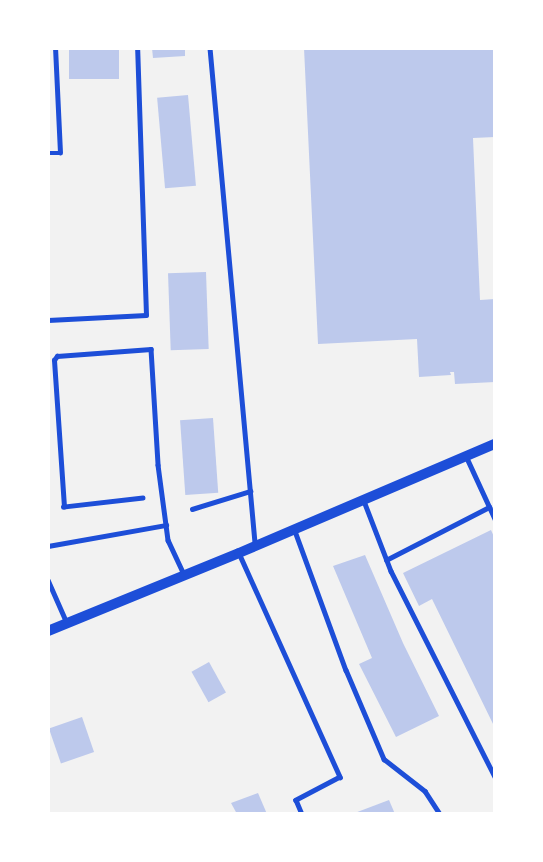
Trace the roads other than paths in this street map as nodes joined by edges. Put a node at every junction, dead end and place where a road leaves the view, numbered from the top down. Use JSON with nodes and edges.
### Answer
{"nodes":[{"id":1,"x":56,"y":48,"type":"edge"},
{"id":2,"x":137,"y":48,"type":"edge"},
{"id":3,"x":210,"y":48,"type":"edge"},
{"id":4,"x":48,"y":153,"type":"edge"},
{"id":5,"x":48,"y":320,"type":"edge"},
{"id":6,"x":495,"y":444,"type":"edge"},
{"id":7,"x":466,"y":456,"type":"junction"},
{"id":8,"x":250,"y":491,"type":"junction"},
{"id":9,"x":143,"y":498,"type":"dead end"},
{"id":10,"x":363,"y":499,"type":"junction"},
{"id":11,"x":489,"y":507,"type":"junction"},
{"id":12,"x":192,"y":509,"type":"dead end"},
{"id":13,"x":495,"y":519,"type":"edge"},
{"id":14,"x":166,"y":525,"type":"junction"},
{"id":15,"x":294,"y":528,"type":"junction"},
{"id":16,"x":255,"y":544,"type":"junction"},
{"id":17,"x":48,"y":546,"type":"edge"},
{"id":18,"x":239,"y":553,"type":"junction"},
{"id":19,"x":386,"y":560,"type":"junction"},
{"id":20,"x":184,"y":575,"type":"junction"},
{"id":21,"x":48,"y":580,"type":"edge"},
{"id":22,"x":67,"y":623,"type":"junction"},
{"id":23,"x":48,"y":631,"type":"edge"},
{"id":24,"x":495,"y":777,"type":"edge"},
{"id":25,"x":302,"y":814,"type":"edge"},
{"id":26,"x":440,"y":814,"type":"edge"}],
"edges":[{"from":1,"to":4,"type":"lane"},
{"from":2,"to":5,"type":"lane"},
{"from":3,"to":8,"type":"lane"},
{"from":6,"to":7,"type":"street"},
{"from":7,"to":10,"type":"street"},
{"from":7,"to":11,"type":"lane"},
{"from":8,"to":12,"type":"lane"},
{"from":8,"to":16,"type":"lane"},
{"from":9,"to":14,"type":"lane"},
{"from":10,"to":15,"type":"street"},
{"from":10,"to":19,"type":"lane"},
{"from":11,"to":13,"type":"lane"},
{"from":11,"to":19,"type":"lane"},
{"from":14,"to":17,"type":"lane"},
{"from":14,"to":20,"type":"lane"},
{"from":15,"to":16,"type":"street"},
{"from":15,"to":26,"type":"lane"},
{"from":16,"to":18,"type":"street"},
{"from":18,"to":20,"type":"street"},
{"from":18,"to":25,"type":"lane"},
{"from":19,"to":24,"type":"lane"},
{"from":20,"to":22,"type":"street"},
{"from":21,"to":22,"type":"lane"},
{"from":22,"to":23,"type":"street"}]}
